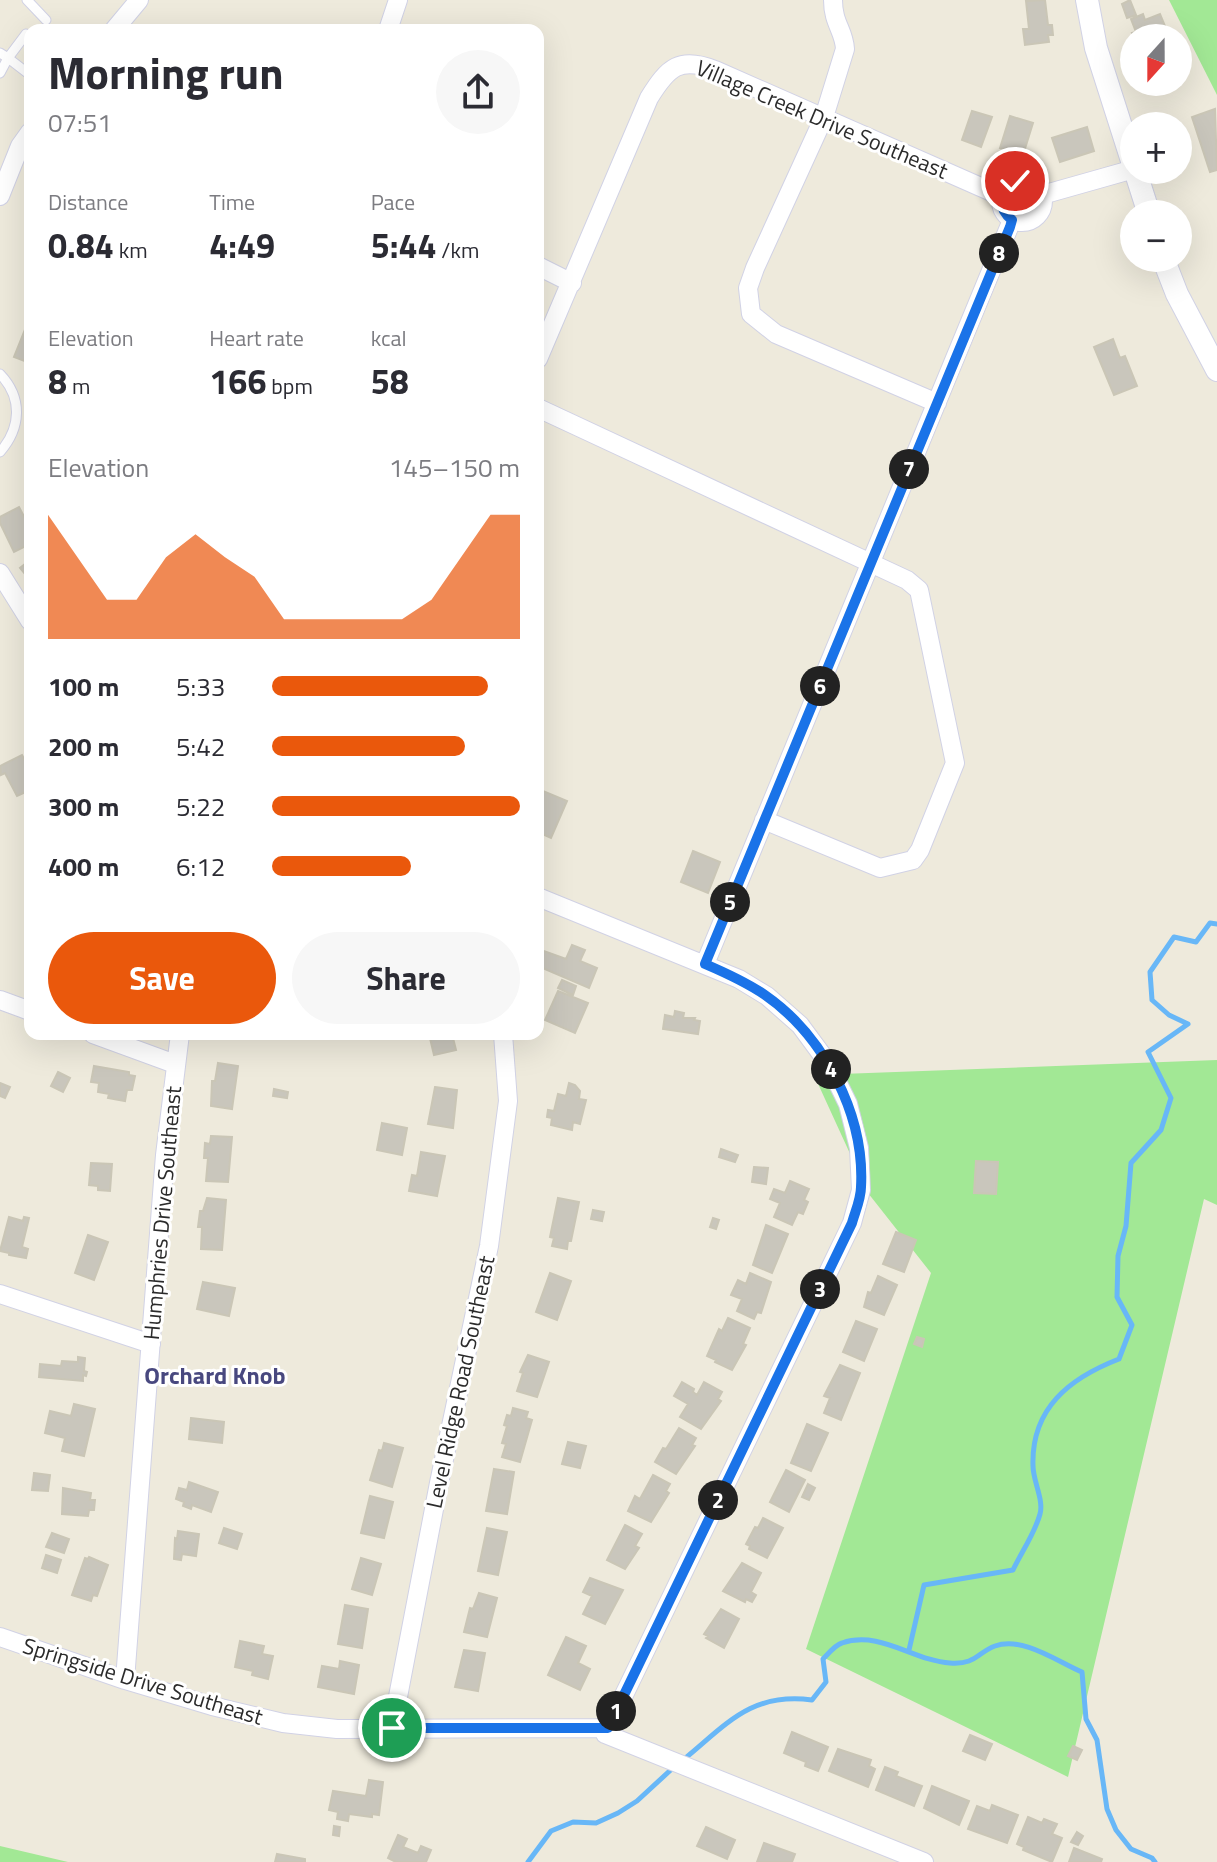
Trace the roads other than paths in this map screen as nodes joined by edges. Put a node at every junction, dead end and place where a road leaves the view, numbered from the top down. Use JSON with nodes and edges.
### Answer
{"nodes":[{"id":1,"x":27,"y":0,"type":"edge"},
{"id":2,"x":139,"y":0,"type":"edge"},
{"id":3,"x":398,"y":0,"type":"edge"},
{"id":4,"x":833,"y":0,"type":"edge"},
{"id":5,"x":1087,"y":0,"type":"edge"},
{"id":6,"x":46,"y":20,"type":"dead end"},
{"id":7,"x":119,"y":24,"type":"edge"},
{"id":8,"x":390,"y":24,"type":"edge"},
{"id":9,"x":24,"y":36,"type":"edge"},
{"id":10,"x":4,"y":56,"type":"edge"},
{"id":11,"x":24,"y":71,"type":"edge"},
{"id":12,"x":0,"y":73,"type":"edge"},
{"id":13,"x":824,"y":117,"type":"junction"},
{"id":14,"x":1120,"y":124,"type":"edge"},
{"id":15,"x":24,"y":147,"type":"edge"},
{"id":16,"x":1120,"y":173,"type":"edge"},
{"id":17,"x":1042,"y":195,"type":"junction"},
{"id":18,"x":0,"y":196,"type":"edge"},
{"id":19,"x":1001,"y":196,"type":"junction"},
{"id":20,"x":1012,"y":220,"type":"junction"},
{"id":21,"x":544,"y":269,"type":"edge"},
{"id":22,"x":1168,"y":272,"type":"edge"},
{"id":23,"x":572,"y":283,"type":"junction"},
{"id":24,"x":544,"y":346,"type":"edge"},
{"id":25,"x":1217,"y":370,"type":"edge"},
{"id":26,"x":0,"y":374,"type":"edge"},
{"id":27,"x":937,"y":403,"type":"junction"},
{"id":28,"x":544,"y":411,"type":"edge"},
{"id":29,"x":0,"y":452,"type":"edge"},
{"id":30,"x":870,"y":564,"type":"junction"},
{"id":31,"x":0,"y":573,"type":"edge"},
{"id":32,"x":24,"y":611,"type":"edge"},
{"id":33,"x":764,"y":820,"type":"junction"},
{"id":34,"x":544,"y":899,"type":"edge"},
{"id":35,"x":705,"y":964,"type":"junction"},
{"id":36,"x":0,"y":1000,"type":"edge"},
{"id":37,"x":24,"y":1009,"type":"edge"},
{"id":38,"x":109,"y":1040,"type":"edge"},
{"id":39,"x":179,"y":1040,"type":"edge"},
{"id":40,"x":503,"y":1040,"type":"edge"},
{"id":41,"x":175,"y":1064,"type":"junction"},
{"id":42,"x":0,"y":1294,"type":"edge"},
{"id":43,"x":151,"y":1344,"type":"junction"},
{"id":44,"x":0,"y":1637,"type":"edge"},
{"id":45,"x":125,"y":1680,"type":"junction"},
{"id":46,"x":392,"y":1728,"type":"junction"},
{"id":47,"x":608,"y":1728,"type":"junction"},
{"id":48,"x":924,"y":1862,"type":"edge"}],
"edges":[{"from":1,"to":6,"type":"lane"},
{"from":2,"to":7,"type":"street"},
{"from":3,"to":8,"type":"street"},
{"from":4,"to":13,"type":"street"},
{"from":5,"to":14,"type":"street"},
{"from":9,"to":10,"type":"lane"},
{"from":10,"to":11,"type":"lane"},
{"from":10,"to":12,"type":"lane"},
{"from":13,"to":19,"type":"street","name":"Village Creek Drive Southeast"},
{"from":13,"to":23,"type":"street","name":"Village Creek Drive Southeast"},
{"from":13,"to":27,"type":"street"},
{"from":15,"to":18,"type":"street"},
{"from":16,"to":17,"type":"street"},
{"from":17,"to":19,"type":"street"},
{"from":17,"to":20,"type":"street"},
{"from":19,"to":20,"type":"street"},
{"from":20,"to":27,"type":"street"},
{"from":21,"to":23,"type":"street"},
{"from":22,"to":25,"type":"street"},
{"from":23,"to":24,"type":"street","name":"Village Creek Drive Southeast"},
{"from":26,"to":29,"type":"lane"},
{"from":27,"to":30,"type":"street"},
{"from":28,"to":30,"type":"street"},
{"from":30,"to":33,"type":"street"},
{"from":30,"to":33,"type":"street"},
{"from":31,"to":32,"type":"street"},
{"from":33,"to":35,"type":"street"},
{"from":34,"to":35,"type":"street"},
{"from":35,"to":47,"type":"street"},
{"from":36,"to":37,"type":"street"},
{"from":38,"to":41,"type":"street"},
{"from":39,"to":41,"type":"street","name":"Humphries Drive Southeast"},
{"from":40,"to":46,"type":"street","name":"Level Ridge Road Southeast"},
{"from":41,"to":43,"type":"street","name":"Humphries Drive Southeast"},
{"from":42,"to":43,"type":"street"},
{"from":43,"to":45,"type":"street","name":"Humphries Drive Southeast"},
{"from":44,"to":45,"type":"street","name":"Springside Drive Southeast"},
{"from":45,"to":46,"type":"street","name":"Springside Drive Southeast"},
{"from":46,"to":47,"type":"street","name":"Springside Drive Southeast"},
{"from":47,"to":48,"type":"street"}]}
